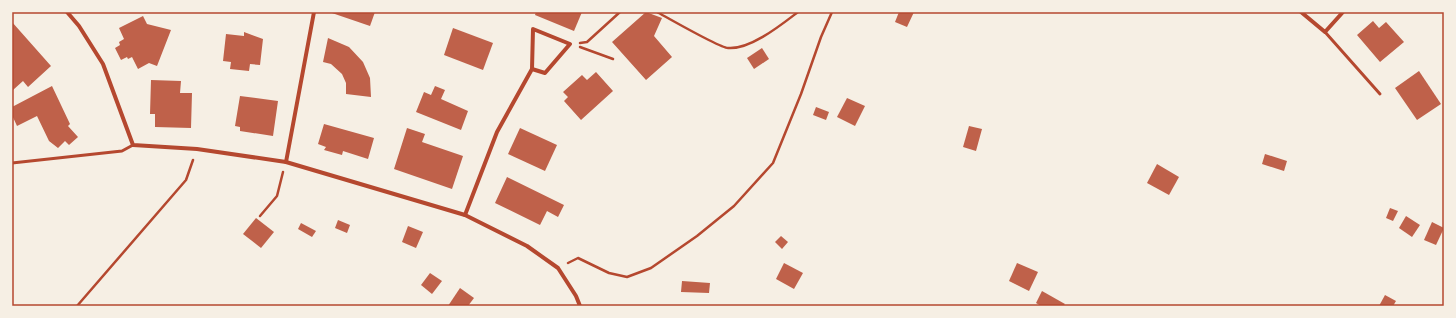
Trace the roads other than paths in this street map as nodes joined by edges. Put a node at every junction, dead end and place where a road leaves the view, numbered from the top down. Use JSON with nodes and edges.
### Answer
{"nodes":[{"id":1,"x":67,"y":12,"type":"edge"},
{"id":2,"x":314,"y":12,"type":"edge"},
{"id":3,"x":1301,"y":12,"type":"edge"},
{"id":4,"x":1343,"y":12,"type":"edge"},
{"id":5,"x":1325,"y":32,"type":"junction"},
{"id":6,"x":532,"y":69,"type":"junction"},
{"id":7,"x":1380,"y":94,"type":"dead end"},
{"id":8,"x":133,"y":145,"type":"junction"},
{"id":9,"x":286,"y":162,"type":"junction"},
{"id":10,"x":12,"y":163,"type":"edge"},
{"id":11,"x":466,"y":215,"type":"junction"},
{"id":12,"x":580,"y":306,"type":"edge"}],
"edges":[{"from":1,"to":8,"type":"street"},
{"from":2,"to":9,"type":"street"},
{"from":3,"to":5,"type":"street"},
{"from":4,"to":5,"type":"street"},
{"from":5,"to":7,"type":"lane"},
{"from":6,"to":6,"type":"street"},
{"from":6,"to":11,"type":"street"},
{"from":8,"to":9,"type":"street"},
{"from":8,"to":10,"type":"lane"},
{"from":9,"to":11,"type":"street"},
{"from":11,"to":12,"type":"street"}]}
